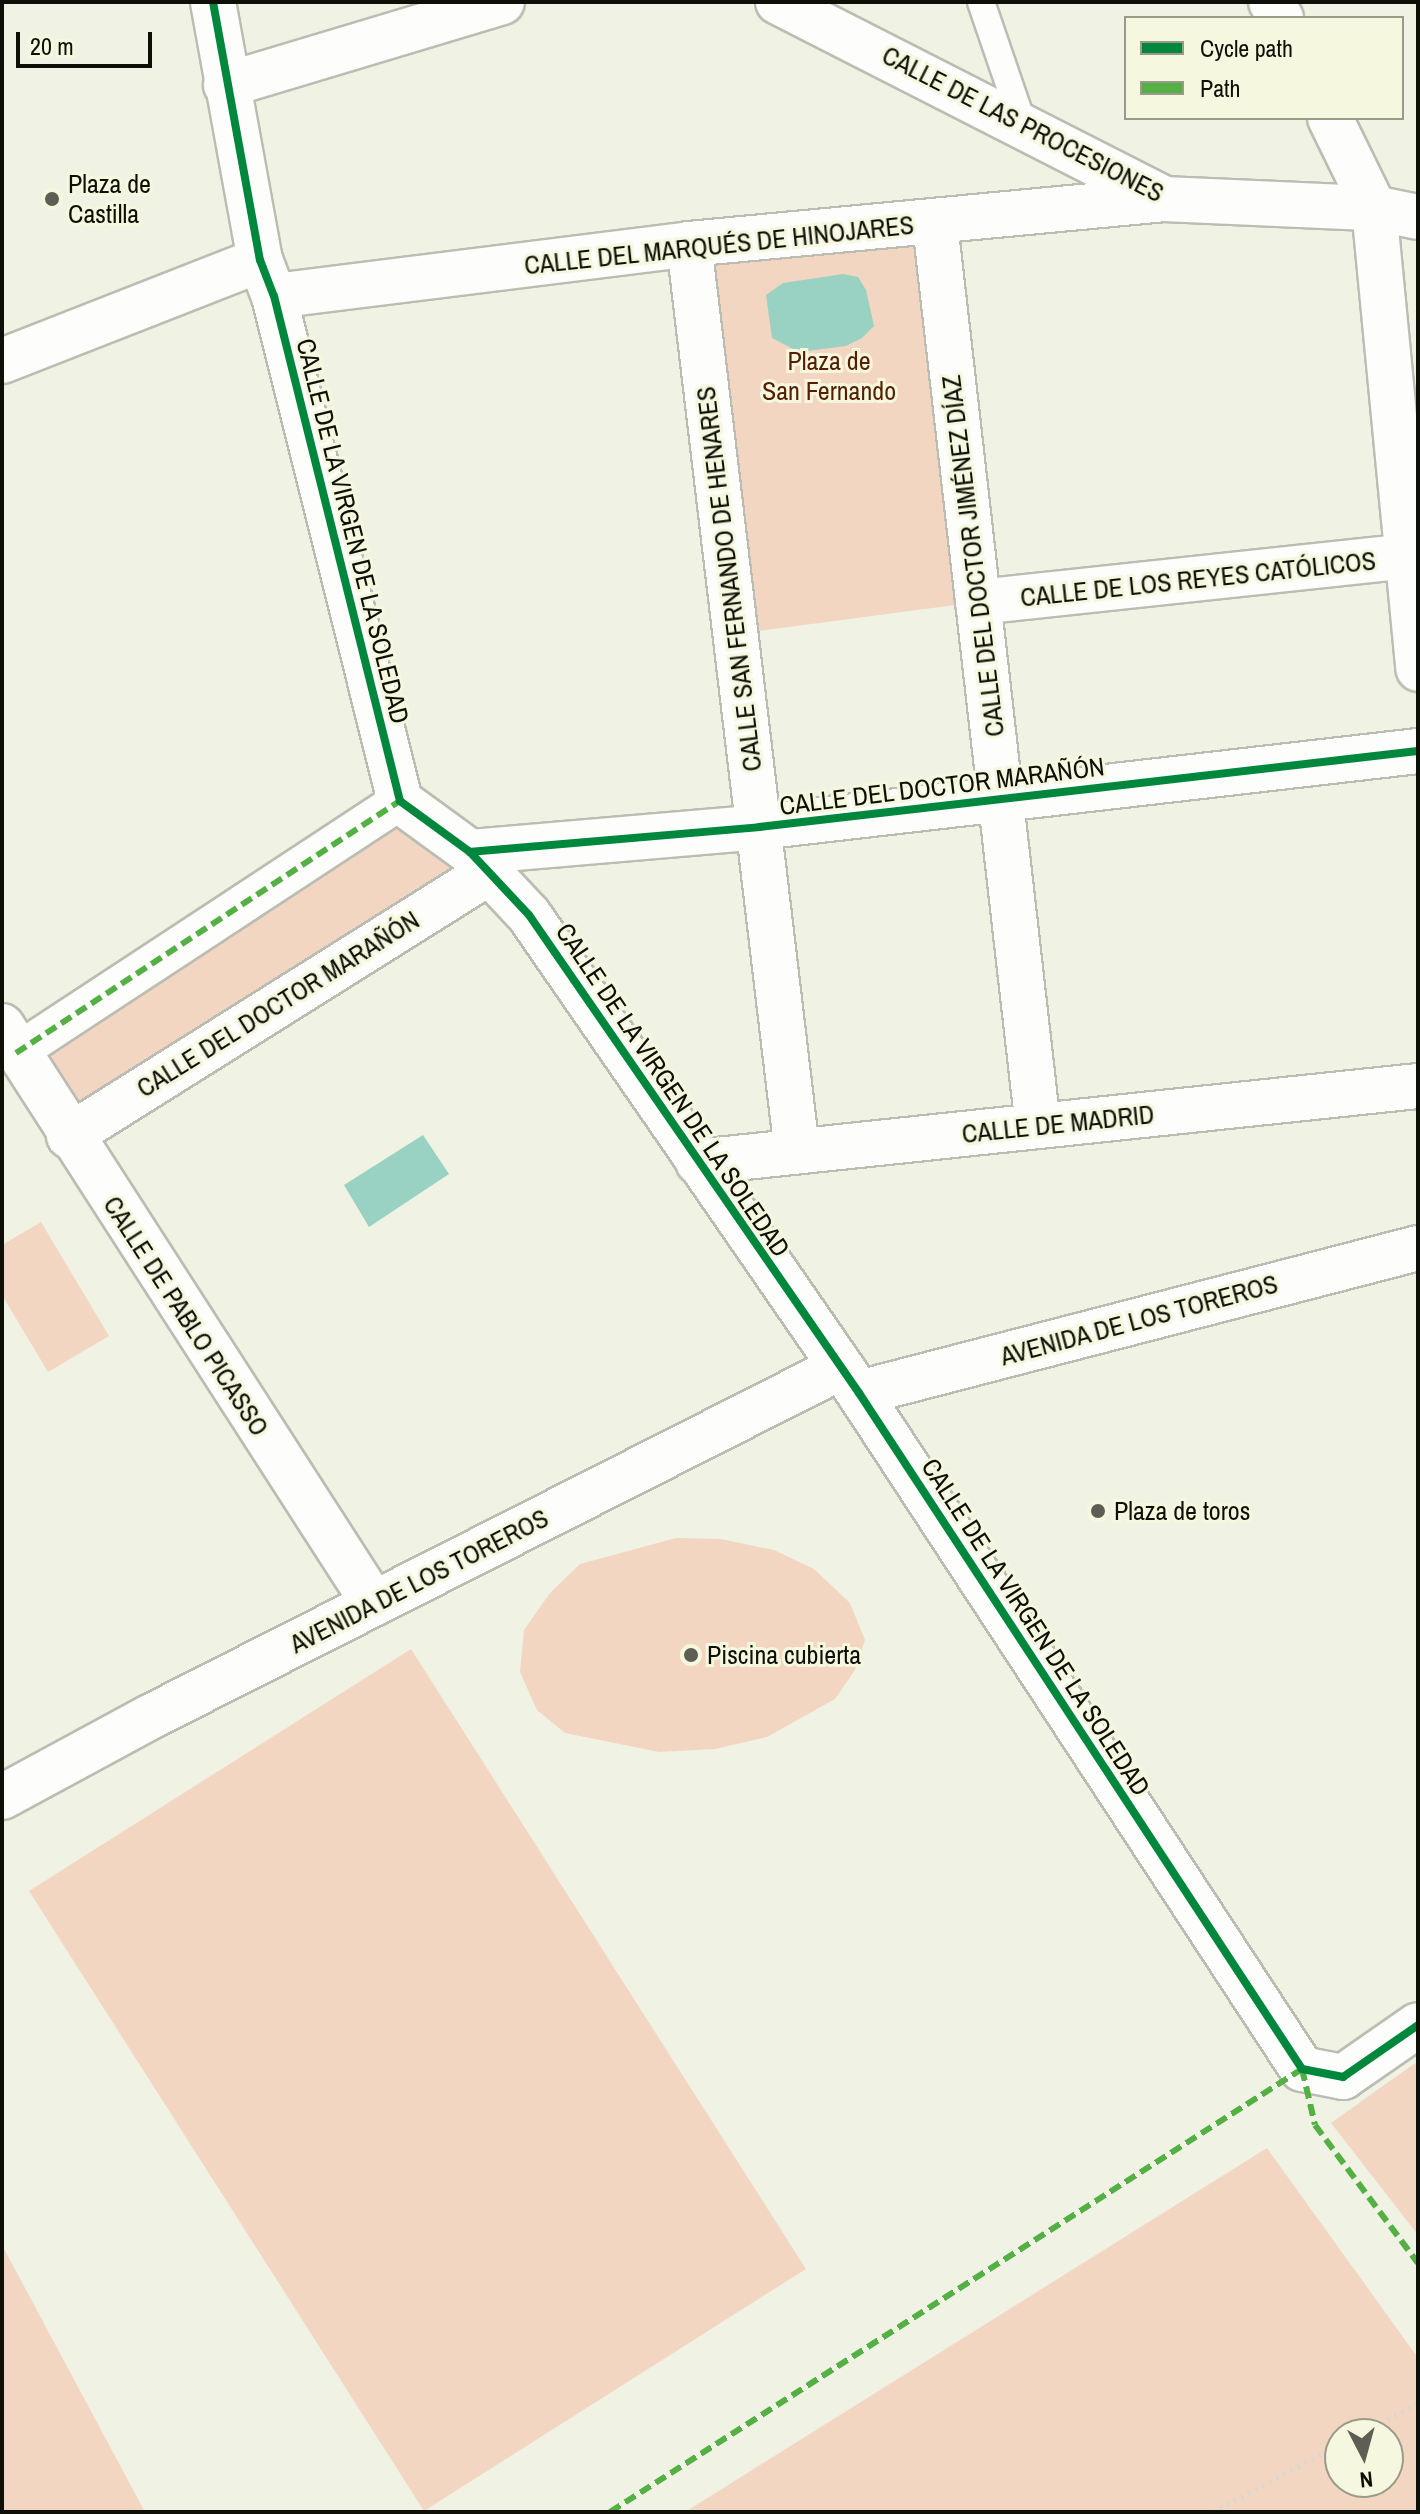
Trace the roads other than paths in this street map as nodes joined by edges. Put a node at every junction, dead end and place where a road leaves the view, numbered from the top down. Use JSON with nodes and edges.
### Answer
{"nodes":[{"id":1,"x":213,"y":2,"type":"edge"},
{"id":2,"x":502,"y":2,"type":"edge"},
{"id":3,"x":778,"y":2,"type":"edge"},
{"id":4,"x":981,"y":2,"type":"edge"},
{"id":5,"x":226,"y":85,"type":"junction"},
{"id":6,"x":1331,"y":120,"type":"edge"},
{"id":7,"x":1023,"y":125,"type":"junction"},
{"id":8,"x":1164,"y":199,"type":"junction"},
{"id":9,"x":1374,"y":208,"type":"junction"},
{"id":10,"x":1418,"y":217,"type":"edge"},
{"id":11,"x":935,"y":224,"type":"junction"},
{"id":12,"x":689,"y":244,"type":"junction"},
{"id":13,"x":267,"y":278,"type":"junction"},
{"id":14,"x":2,"y":361,"type":"edge"},
{"id":15,"x":1412,"y":556,"type":"edge"},
{"id":16,"x":978,"y":602,"type":"junction"},
{"id":17,"x":1418,"y":669,"type":"edge"},
{"id":18,"x":1418,"y":751,"type":"edge"},
{"id":19,"x":1001,"y":799,"type":"junction"},
{"id":20,"x":400,"y":801,"type":"junction"},
{"id":21,"x":759,"y":827,"type":"junction"},
{"id":22,"x":479,"y":862,"type":"junction"},
{"id":23,"x":9,"y":1040,"type":"edge"},
{"id":24,"x":1418,"y":1086,"type":"edge"},
{"id":25,"x":1038,"y":1126,"type":"junction"},
{"id":26,"x":69,"y":1136,"type":"junction"},
{"id":27,"x":797,"y":1151,"type":"junction"},
{"id":28,"x":698,"y":1162,"type":"junction"},
{"id":29,"x":1418,"y":1248,"type":"edge"},
{"id":30,"x":849,"y":1380,"type":"junction"},
{"id":31,"x":374,"y":1604,"type":"junction"},
{"id":32,"x":2,"y":1797,"type":"edge"},
{"id":33,"x":1418,"y":2025,"type":"edge"}],
"edges":[{"from":1,"to":5,"type":"street","name":"CALLE DE LA VIRGEN DE LA SOLEDAD"},
{"from":2,"to":5,"type":"street"},
{"from":3,"to":7,"type":"street","name":"CALLE DE LAS PROCESIONES"},
{"from":4,"to":7,"type":"lane"},
{"from":5,"to":13,"type":"street","name":"CALLE DE LA VIRGEN DE LA SOLEDAD"},
{"from":6,"to":9,"type":"street"},
{"from":7,"to":8,"type":"street","name":"CALLE DE LAS PROCESIONES"},
{"from":8,"to":9,"type":"street","name":"CALLE DE LAS PROCESIONES"},
{"from":8,"to":11,"type":"street","name":"CALLE DEL MARQUÉS DE HINOJARES"},
{"from":9,"to":10,"type":"street","name":"CALLE DE LAS PROCESIONES"},
{"from":9,"to":15,"type":"street"},
{"from":11,"to":12,"type":"street","name":"CALLE DEL MARQUÉS DE HINOJARES"},
{"from":11,"to":16,"type":"street","name":"CALLE DEL DOCTOR JIMÉNEZ DÍAZ"},
{"from":12,"to":13,"type":"street","name":"CALLE DEL MARQUÉS DE HINOJARES"},
{"from":12,"to":21,"type":"street","name":"CALLE SAN FERNANDO DE HENARES"},
{"from":13,"to":14,"type":"street","name":"CALLE DEL MARQUÉS DE HINOJARES"},
{"from":13,"to":20,"type":"street","name":"CALLE DE LA VIRGEN DE LA SOLEDAD"},
{"from":15,"to":16,"type":"street","name":"CALLE DE LOS REYES CATÓLICOS"},
{"from":15,"to":17,"type":"street"},
{"from":16,"to":19,"type":"street","name":"CALLE DEL DOCTOR JIMÉNEZ DÍAZ"},
{"from":18,"to":19,"type":"street","name":"CALLE DEL DOCTOR MARAÑÓN"},
{"from":19,"to":21,"type":"street","name":"CALLE DEL DOCTOR MARAÑÓN"},
{"from":19,"to":25,"type":"street","name":"CALLE DEL DOCTOR JIMÉNEZ DÍAZ"},
{"from":20,"to":22,"type":"street","name":"CALLE DE LA VIRGEN DE LA SOLEDAD"},
{"from":20,"to":23,"type":"street"},
{"from":21,"to":22,"type":"street","name":"CALLE DEL DOCTOR MARAÑÓN"},
{"from":21,"to":27,"type":"street","name":"CALLE SAN FERNANDO DE HENARES"},
{"from":22,"to":26,"type":"street","name":"CALLE DEL DOCTOR MARAÑÓN"},
{"from":22,"to":28,"type":"street","name":"CALLE DE LA VIRGEN DE LA SOLEDAD"},
{"from":23,"to":26,"type":"street","name":"CALLE DE PABLO PICASSO"},
{"from":24,"to":25,"type":"street","name":"CALLE DE MADRID"},
{"from":25,"to":27,"type":"street","name":"CALLE DE MADRID"},
{"from":26,"to":31,"type":"street","name":"CALLE DE PABLO PICASSO"},
{"from":27,"to":28,"type":"street","name":"CALLE DE MADRID"},
{"from":28,"to":30,"type":"street","name":"CALLE DE LA VIRGEN DE LA SOLEDAD"},
{"from":29,"to":30,"type":"street","name":"AVENIDA DE LOS TOREROS"},
{"from":30,"to":31,"type":"street","name":"AVENIDA DE LOS TOREROS"},
{"from":30,"to":33,"type":"street","name":"CALLE DE LA VIRGEN DE LA SOLEDAD"},
{"from":31,"to":32,"type":"street","name":"AVENIDA DE LOS TOREROS"}]}
